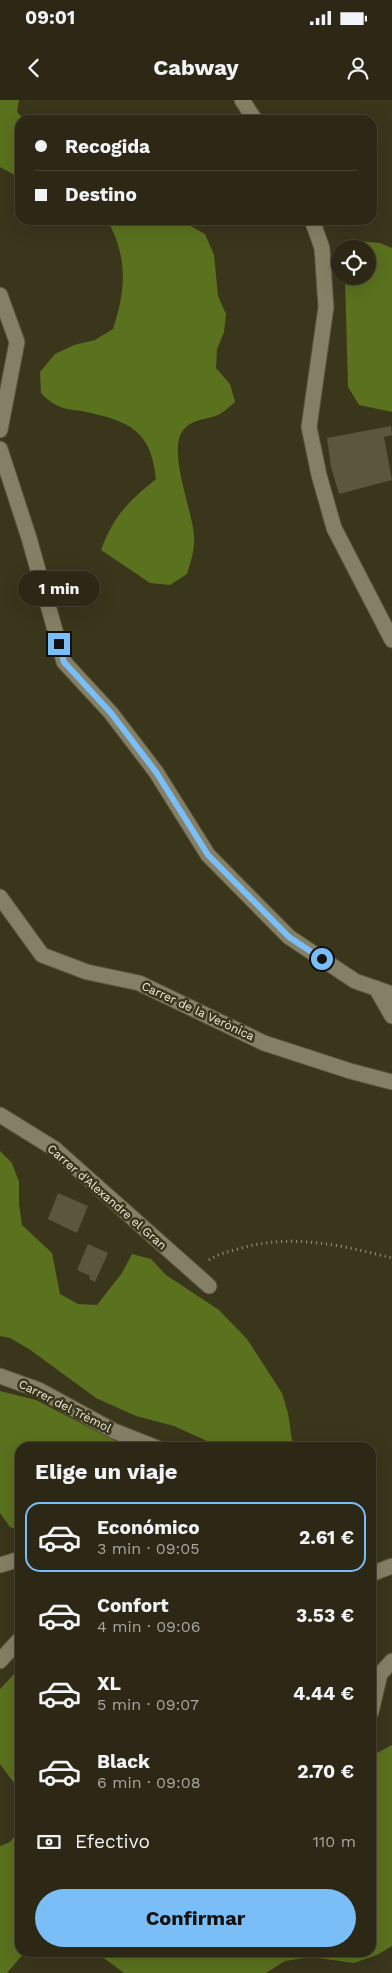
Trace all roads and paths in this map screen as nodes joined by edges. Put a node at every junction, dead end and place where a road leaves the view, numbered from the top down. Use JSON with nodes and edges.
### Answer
{"nodes":[{"id":1,"x":242,"y":100,"type":"edge"},
{"id":2,"x":252,"y":115,"type":"edge"},
{"id":3,"x":314,"y":225,"type":"edge"},
{"id":4,"x":0,"y":295,"type":"edge"},
{"id":5,"x":0,"y":430,"type":"edge"},
{"id":6,"x":0,"y":449,"type":"edge"},
{"id":7,"x":392,"y":640,"type":"edge"},
{"id":8,"x":0,"y":897,"type":"edge"},
{"id":9,"x":376,"y":988,"type":"junction"},
{"id":10,"x":392,"y":994,"type":"edge"},
{"id":11,"x":392,"y":1016,"type":"edge"},
{"id":12,"x":392,"y":1082,"type":"edge"},
{"id":13,"x":0,"y":1115,"type":"edge"},
{"id":14,"x":392,"y":1258,"type":"edge"},
{"id":15,"x":192,"y":1271,"type":"junction"},
{"id":16,"x":209,"y":1286,"type":"dead end"},
{"id":17,"x":0,"y":1376,"type":"edge"},
{"id":18,"x":142,"y":1442,"type":"edge"},
{"id":19,"x":15,"y":1560,"type":"edge"},
{"id":20,"x":0,"y":1565,"type":"edge"},
{"id":21,"x":392,"y":1566,"type":"edge"},
{"id":22,"x":376,"y":1572,"type":"edge"},
{"id":23,"x":15,"y":1644,"type":"edge"},
{"id":24,"x":0,"y":1661,"type":"edge"},
{"id":25,"x":392,"y":1661,"type":"edge"},
{"id":26,"x":376,"y":1677,"type":"edge"}],
"edges":[{"from":1,"to":2,"type":"street"},
{"from":3,"to":7,"type":"street"},
{"from":4,"to":5,"type":"street"},
{"from":6,"to":9,"type":"street"},
{"from":8,"to":12,"type":"street","name":"Carrer de la Verònica"},
{"from":9,"to":10,"type":"street"},
{"from":9,"to":11,"type":"street"},
{"from":13,"to":15,"type":"street","name":"Carrer d'Alexandre el Gran"},
{"from":14,"to":15,"type":"path"},
{"from":15,"to":16,"type":"street","name":"Carrer d'Alexandre el Gran"},
{"from":17,"to":18,"type":"street","name":"Carrer del Trèmol"},
{"from":19,"to":20,"type":"street"},
{"from":21,"to":22,"type":"street"},
{"from":23,"to":24,"type":"street"},
{"from":25,"to":26,"type":"street"}]}
